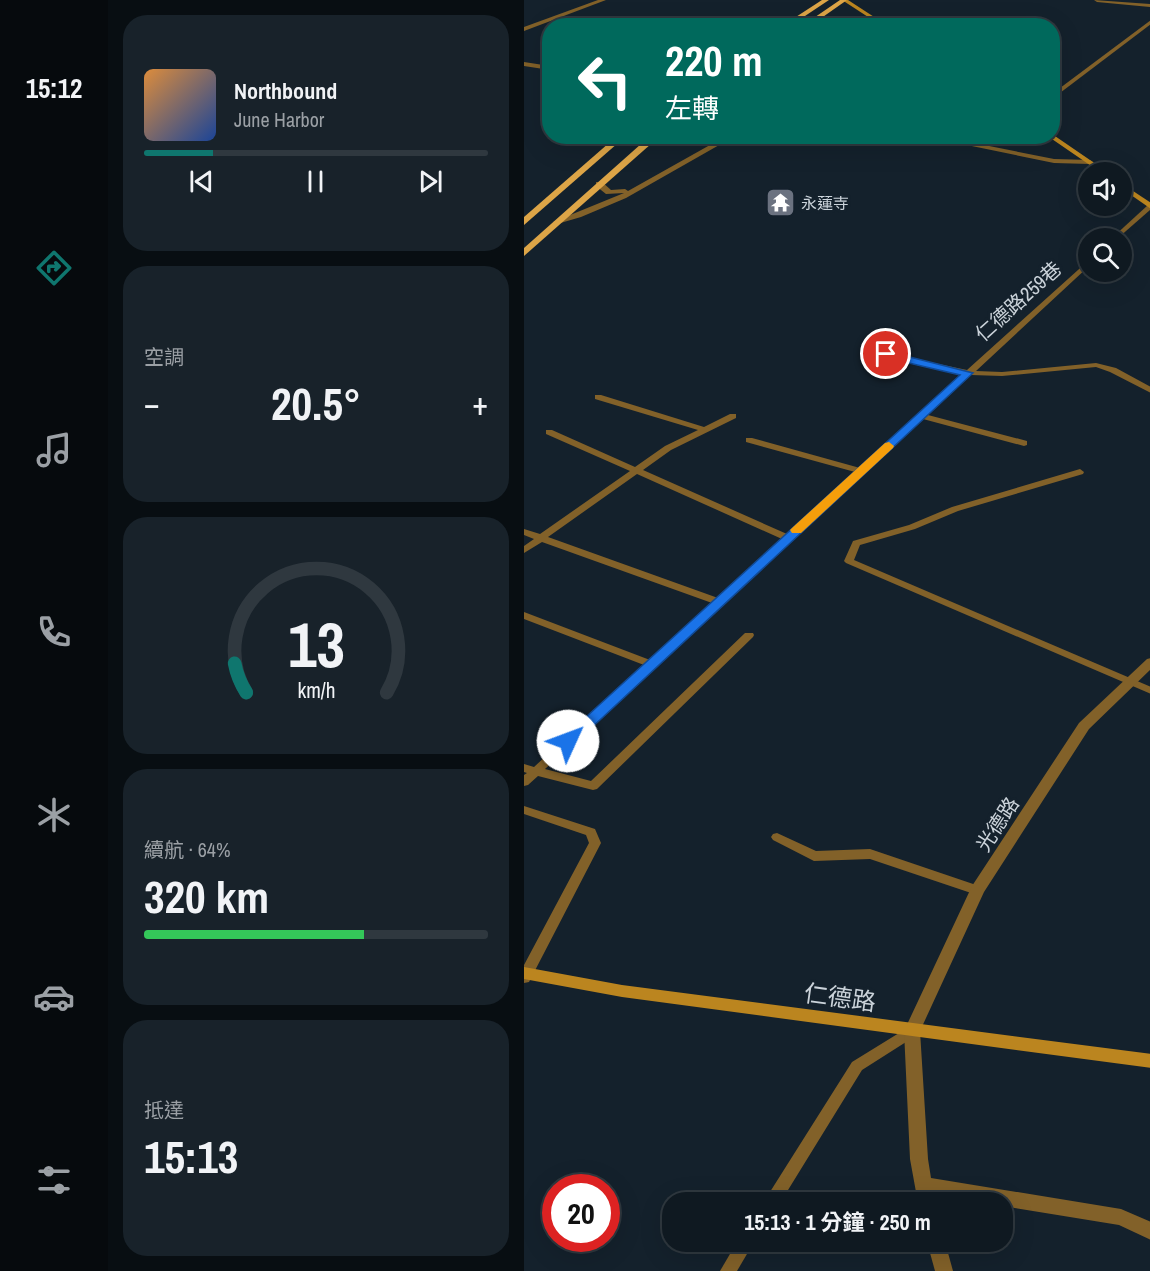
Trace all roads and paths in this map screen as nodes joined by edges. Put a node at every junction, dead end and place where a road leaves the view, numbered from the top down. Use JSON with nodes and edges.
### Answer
{"nodes":[{"id":1,"x":603,"y":0,"type":"edge"},
{"id":2,"x":826,"y":0,"type":"edge"},
{"id":3,"x":845,"y":0,"type":"edge"},
{"id":4,"x":1097,"y":0,"type":"edge"},
{"id":5,"x":1151,"y":6,"type":"edge"},
{"id":6,"x":554,"y":18,"type":"edge"},
{"id":7,"x":798,"y":18,"type":"edge"},
{"id":8,"x":817,"y":18,"type":"edge"},
{"id":9,"x":873,"y":18,"type":"edge"},
{"id":10,"x":1151,"y":21,"type":"edge"},
{"id":11,"x":542,"y":22,"type":"edge"},
{"id":12,"x":524,"y":29,"type":"edge"},
{"id":13,"x":524,"y":64,"type":"edge"},
{"id":14,"x":542,"y":67,"type":"edge"},
{"id":15,"x":1060,"y":91,"type":"edge"},
{"id":16,"x":1060,"y":142,"type":"edge"},
{"id":17,"x":613,"y":144,"type":"edge"},
{"id":18,"x":646,"y":144,"type":"edge"},
{"id":19,"x":717,"y":144,"type":"edge"},
{"id":20,"x":967,"y":144,"type":"edge"},
{"id":21,"x":1090,"y":162,"type":"joint"},
{"id":22,"x":599,"y":184,"type":"junction"},
{"id":23,"x":632,"y":190,"type":"junction"},
{"id":24,"x":1132,"y":193,"type":"edge"},
{"id":25,"x":1150,"y":206,"type":"edge"},
{"id":26,"x":524,"y":222,"type":"edge"},
{"id":27,"x":557,"y":222,"type":"junction"},
{"id":28,"x":1126,"y":228,"type":"edge"},
{"id":29,"x":524,"y":253,"type":"edge"},
{"id":30,"x":1078,"y":272,"type":"edge"},
{"id":31,"x":866,"y":350,"type":"dead end"},
{"id":32,"x":968,"y":373,"type":"junction"},
{"id":33,"x":1151,"y":391,"type":"edge"},
{"id":34,"x":598,"y":397,"type":"dead end"},
{"id":35,"x":921,"y":416,"type":"junction"},
{"id":36,"x":732,"y":417,"type":"dead end"},
{"id":37,"x":706,"y":430,"type":"junction"},
{"id":38,"x":549,"y":432,"type":"dead end"},
{"id":39,"x":749,"y":440,"type":"dead end"},
{"id":40,"x":1024,"y":443,"type":"dead end"},
{"id":41,"x":638,"y":470,"type":"junction"},
{"id":42,"x":861,"y":471,"type":"junction"},
{"id":43,"x":1080,"y":472,"type":"dead end"},
{"id":44,"x":524,"y":532,"type":"edge"},
{"id":45,"x":542,"y":538,"type":"junction"},
{"id":46,"x":788,"y":538,"type":"junction"},
{"id":47,"x":524,"y":550,"type":"edge"},
{"id":48,"x":719,"y":602,"type":"junction"},
{"id":49,"x":524,"y":615,"type":"edge"},
{"id":50,"x":749,"y":635,"type":"dead end"},
{"id":51,"x":1151,"y":662,"type":"edge"},
{"id":52,"x":651,"y":664,"type":"junction"},
{"id":53,"x":1129,"y":681,"type":"junction"},
{"id":54,"x":1151,"y":691,"type":"edge"},
{"id":55,"x":529,"y":770,"type":"edge"},
{"id":56,"x":524,"y":782,"type":"edge"},
{"id":57,"x":524,"y":810,"type":"edge"},
{"id":58,"x":777,"y":837,"type":"dead end"},
{"id":59,"x":977,"y":890,"type":"junction"},
{"id":60,"x":525,"y":975,"type":"edge"},
{"id":61,"x":912,"y":1031,"type":"junction"},
{"id":62,"x":1151,"y":1061,"type":"edge"},
{"id":63,"x":778,"y":1192,"type":"edge"},
{"id":64,"x":925,"y":1192,"type":"edge"},
{"id":65,"x":1013,"y":1204,"type":"edge"},
{"id":66,"x":1151,"y":1232,"type":"edge"},
{"id":67,"x":740,"y":1252,"type":"edge"},
{"id":68,"x":939,"y":1252,"type":"edge"},
{"id":69,"x":728,"y":1271,"type":"edge"},
{"id":70,"x":944,"y":1271,"type":"edge"}],
"edges":[{"from":1,"to":6,"type":"street"},
{"from":2,"to":7,"type":"main road"},
{"from":3,"to":8,"type":"main road"},
{"from":3,"to":9,"type":"street"},
{"from":4,"to":5,"type":"street"},
{"from":10,"to":15,"type":"street"},
{"from":11,"to":12,"type":"street"},
{"from":13,"to":14,"type":"street"},
{"from":16,"to":21,"type":"street"},
{"from":17,"to":26,"type":"main road"},
{"from":18,"to":22,"type":"main road"},
{"from":19,"to":23,"type":"street"},
{"from":20,"to":21,"type":"street"},
{"from":22,"to":23,"type":"street"},
{"from":22,"to":27,"type":"main road"},
{"from":23,"to":27,"type":"street"},
{"from":24,"to":25,"type":"street"},
{"from":25,"to":28,"type":"lane"},
{"from":27,"to":29,"type":"main road"},
{"from":30,"to":32,"type":"lane","name":"仁德路259巷"},
{"from":31,"to":32,"type":"lane"},
{"from":32,"to":33,"type":"lane"},
{"from":32,"to":35,"type":"lane","name":"仁德路259巷"},
{"from":34,"to":37,"type":"lane"},
{"from":35,"to":40,"type":"lane"},
{"from":35,"to":42,"type":"lane","name":"仁德路259巷"},
{"from":36,"to":37,"type":"lane"},
{"from":37,"to":41,"type":"lane"},
{"from":38,"to":41,"type":"lane"},
{"from":39,"to":42,"type":"lane"},
{"from":41,"to":45,"type":"lane"},
{"from":41,"to":46,"type":"lane"},
{"from":42,"to":46,"type":"lane","name":"仁德路259巷"},
{"from":43,"to":53,"type":"lane"},
{"from":44,"to":45,"type":"lane"},
{"from":45,"to":47,"type":"lane"},
{"from":45,"to":48,"type":"lane"},
{"from":46,"to":48,"type":"lane","name":"仁德路259巷"},
{"from":48,"to":52,"type":"lane","name":"仁德路259巷"},
{"from":49,"to":52,"type":"lane"},
{"from":50,"to":55,"type":"lane"},
{"from":51,"to":53,"type":"street","name":"光德路"},
{"from":52,"to":55,"type":"lane","name":"仁德路259巷"},
{"from":53,"to":54,"type":"lane"},
{"from":53,"to":59,"type":"street","name":"光德路"},
{"from":55,"to":56,"type":"lane","name":"仁德路259巷"},
{"from":57,"to":60,"type":"lane"},
{"from":58,"to":59,"type":"lane"},
{"from":59,"to":61,"type":"street","name":"光德路"},
{"from":60,"to":61,"type":"street","name":"仁德路"},
{"from":61,"to":62,"type":"street","name":"仁德路"},
{"from":61,"to":63,"type":"lane"},
{"from":61,"to":64,"type":"street"},
{"from":65,"to":66,"type":"street"},
{"from":67,"to":69,"type":"lane"},
{"from":68,"to":70,"type":"street"}]}
